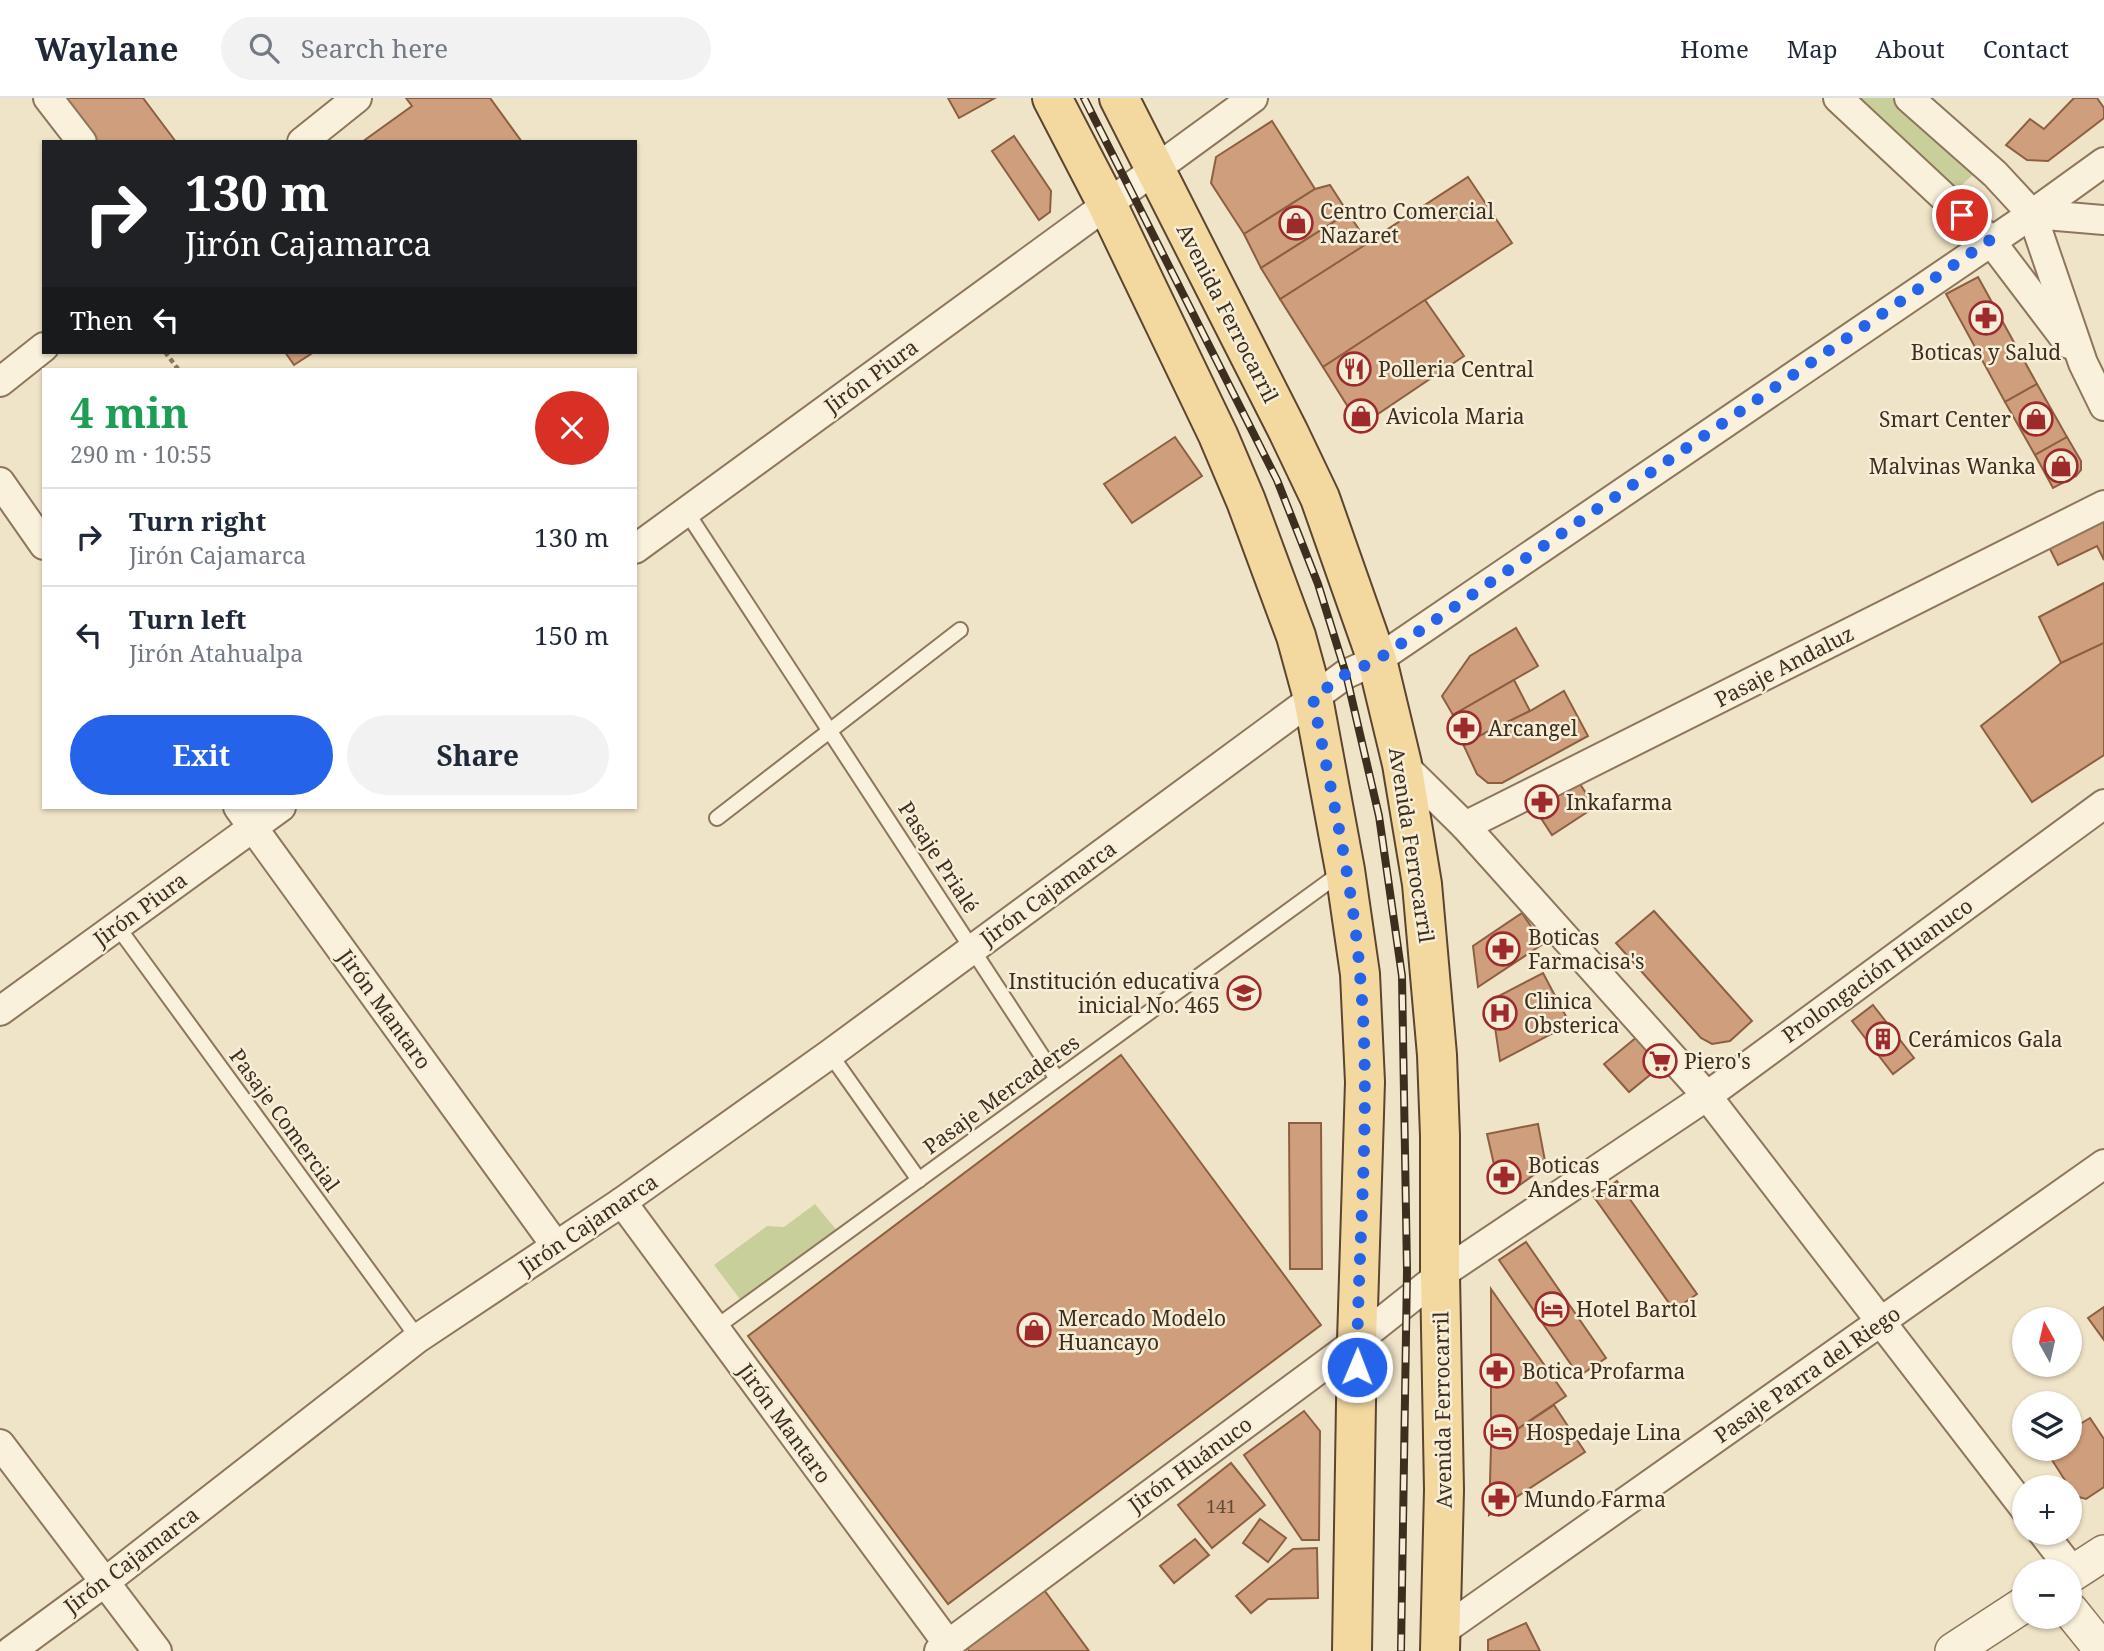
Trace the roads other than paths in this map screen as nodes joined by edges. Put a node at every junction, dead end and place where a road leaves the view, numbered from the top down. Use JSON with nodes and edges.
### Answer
{"nodes":[{"id":1,"x":48,"y":98,"type":"edge"},
{"id":2,"x":357,"y":98,"type":"edge"},
{"id":3,"x":1052,"y":98,"type":"edge"},
{"id":4,"x":1119,"y":98,"type":"edge"},
{"id":5,"x":1253,"y":98,"type":"edge"},
{"id":6,"x":1838,"y":98,"type":"edge"},
{"id":7,"x":1909,"y":98,"type":"edge"},
{"id":8,"x":80,"y":140,"type":"edge"},
{"id":9,"x":304,"y":140,"type":"edge"},
{"id":10,"x":2104,"y":162,"type":"edge"},
{"id":11,"x":1155,"y":169,"type":"junction"},
{"id":12,"x":1107,"y":204,"type":"junction"},
{"id":13,"x":2032,"y":214,"type":"junction"},
{"id":14,"x":2104,"y":220,"type":"edge"},
{"id":15,"x":1990,"y":240,"type":"junction"},
{"id":16,"x":42,"y":349,"type":"edge"},
{"id":17,"x":2083,"y":363,"type":"junction"},
{"id":18,"x":0,"y":382,"type":"edge"},
{"id":19,"x":2104,"y":406,"type":"edge"},
{"id":20,"x":0,"y":482,"type":"edge"},
{"id":21,"x":2104,"y":505,"type":"edge"},
{"id":22,"x":686,"y":511,"type":"junction"},
{"id":23,"x":42,"y":542,"type":"edge"},
{"id":24,"x":637,"y":548,"type":"edge"},
{"id":25,"x":960,"y":630,"type":"dead end"},
{"id":26,"x":1377,"y":660,"type":"junction"},
{"id":27,"x":1313,"y":698,"type":"junction"},
{"id":28,"x":830,"y":730,"type":"junction"},
{"id":29,"x":1402,"y":764,"type":"junction"},
{"id":30,"x":2104,"y":804,"type":"edge"},
{"id":31,"x":274,"y":809,"type":"edge"},
{"id":32,"x":246,"y":817,"type":"edge"},
{"id":33,"x":717,"y":818,"type":"dead end"},
{"id":34,"x":1465,"y":826,"type":"junction"},
{"id":35,"x":1345,"y":870,"type":"junction"},
{"id":36,"x":117,"y":926,"type":"junction"},
{"id":37,"x":974,"y":948,"type":"junction"},
{"id":38,"x":0,"y":1011,"type":"edge"},
{"id":39,"x":830,"y":1055,"type":"junction"},
{"id":40,"x":1057,"y":1079,"type":"junction"},
{"id":41,"x":1707,"y":1096,"type":"junction"},
{"id":42,"x":2104,"y":1164,"type":"edge"},
{"id":43,"x":919,"y":1180,"type":"junction"},
{"id":44,"x":622,"y":1202,"type":"junction"},
{"id":45,"x":556,"y":1246,"type":"junction"},
{"id":46,"x":1440,"y":1275,"type":"junction"},
{"id":47,"x":1881,"y":1321,"type":"junction"},
{"id":48,"x":715,"y":1328,"type":"junction"},
{"id":49,"x":418,"y":1338,"type":"junction"},
{"id":50,"x":1357,"y":1341,"type":"junction"},
{"id":51,"x":0,"y":1444,"type":"edge"},
{"id":52,"x":2012,"y":1492,"type":"edge"},
{"id":53,"x":2104,"y":1553,"type":"edge"},
{"id":54,"x":2082,"y":1567,"type":"edge"},
{"id":55,"x":104,"y":1581,"type":"junction"},
{"id":56,"x":2012,"y":1612,"type":"edge"},
{"id":57,"x":2082,"y":1625,"type":"edge"},
{"id":58,"x":1441,"y":1641,"type":"edge"},
{"id":59,"x":943,"y":1647,"type":"edge"},
{"id":60,"x":11,"y":1651,"type":"edge"},
{"id":61,"x":157,"y":1651,"type":"edge"},
{"id":62,"x":1352,"y":1651,"type":"edge"},
{"id":63,"x":1953,"y":1651,"type":"edge"},
{"id":64,"x":2103,"y":1651,"type":"edge"}],
"edges":[{"from":1,"to":8,"type":"street"},
{"from":2,"to":9,"type":"street"},
{"from":3,"to":12,"type":"main road"},
{"from":4,"to":11,"type":"main road","name":"Avenida Ferrocarril"},
{"from":5,"to":11,"type":"street","name":"Jirón Piura"},
{"from":6,"to":15,"type":"street"},
{"from":7,"to":13,"type":"street"},
{"from":10,"to":13,"type":"street","name":"Jirón Cajamarca"},
{"from":11,"to":12,"type":"street","name":"Jirón Piura"},
{"from":11,"to":26,"type":"main road","name":"Avenida Ferrocarril"},
{"from":12,"to":22,"type":"street","name":"Jirón Piura"},
{"from":12,"to":27,"type":"main road"},
{"from":13,"to":14,"type":"street"},
{"from":13,"to":15,"type":"street","name":"Jirón Cajamarca"},
{"from":13,"to":17,"type":"street"},
{"from":15,"to":17,"type":"street"},
{"from":15,"to":26,"type":"street","name":"Jirón Cajamarca"},
{"from":16,"to":18,"type":"street"},
{"from":17,"to":19,"type":"street"},
{"from":20,"to":23,"type":"street"},
{"from":21,"to":34,"type":"street","name":"Pasaje Andaluz"},
{"from":22,"to":24,"type":"street","name":"Jirón Piura"},
{"from":22,"to":28,"type":"lane","name":"Pasaje Prialé"},
{"from":25,"to":28,"type":"lane"},
{"from":26,"to":27,"type":"street","name":"Jirón Cajamarca"},
{"from":26,"to":29,"type":"main road","name":"Avenida Ferrocarril"},
{"from":27,"to":35,"type":"main road"},
{"from":27,"to":37,"type":"street","name":"Jirón Cajamarca"},
{"from":28,"to":33,"type":"lane"},
{"from":28,"to":37,"type":"lane","name":"Pasaje Prialé"},
{"from":29,"to":34,"type":"street"},
{"from":29,"to":46,"type":"main road","name":"Avenida Ferrocarril"},
{"from":30,"to":41,"type":"street","name":"Prolongación Huanuco"},
{"from":31,"to":32,"type":"street","name":"Jirón Piura"},
{"from":32,"to":36,"type":"street","name":"Jirón Piura"},
{"from":32,"to":45,"type":"street","name":"Jirón Mantaro"},
{"from":34,"to":41,"type":"street"},
{"from":35,"to":40,"type":"lane","name":"Pasaje Mercaderes"},
{"from":35,"to":50,"type":"main road"},
{"from":36,"to":38,"type":"street","name":"Jirón Piura"},
{"from":36,"to":49,"type":"lane","name":"Pasaje Comercial"},
{"from":37,"to":39,"type":"street","name":"Jirón Cajamarca"},
{"from":37,"to":40,"type":"lane","name":"Pasaje Prialé"},
{"from":39,"to":43,"type":"lane"},
{"from":39,"to":44,"type":"street","name":"Jirón Cajamarca"},
{"from":40,"to":43,"type":"lane","name":"Pasaje Mercaderes"},
{"from":41,"to":46,"type":"street","name":"Prolongación Huanuco"},
{"from":41,"to":47,"type":"street"},
{"from":42,"to":47,"type":"street","name":"Pasaje Parra del Riego"},
{"from":43,"to":48,"type":"lane","name":"Pasaje Mercaderes"},
{"from":44,"to":45,"type":"street","name":"Jirón Cajamarca"},
{"from":44,"to":48,"type":"street","name":"Jirón Mantaro"},
{"from":45,"to":49,"type":"street","name":"Jirón Cajamarca"},
{"from":46,"to":50,"type":"street","name":"Jirón Huánuco"},
{"from":46,"to":58,"type":"main road","name":"Avenida Ferrocarril"},
{"from":47,"to":52,"type":"street"},
{"from":47,"to":58,"type":"street","name":"Pasaje Parra del Riego"},
{"from":48,"to":59,"type":"street","name":"Jirón Mantaro"},
{"from":49,"to":55,"type":"street","name":"Jirón Cajamarca"},
{"from":50,"to":59,"type":"street","name":"Jirón Huánuco"},
{"from":50,"to":62,"type":"main road"},
{"from":51,"to":55,"type":"street"},
{"from":53,"to":54,"type":"street"},
{"from":55,"to":60,"type":"street","name":"Jirón Cajamarca"},
{"from":55,"to":61,"type":"street"},
{"from":56,"to":63,"type":"street"},
{"from":57,"to":64,"type":"street"}]}
